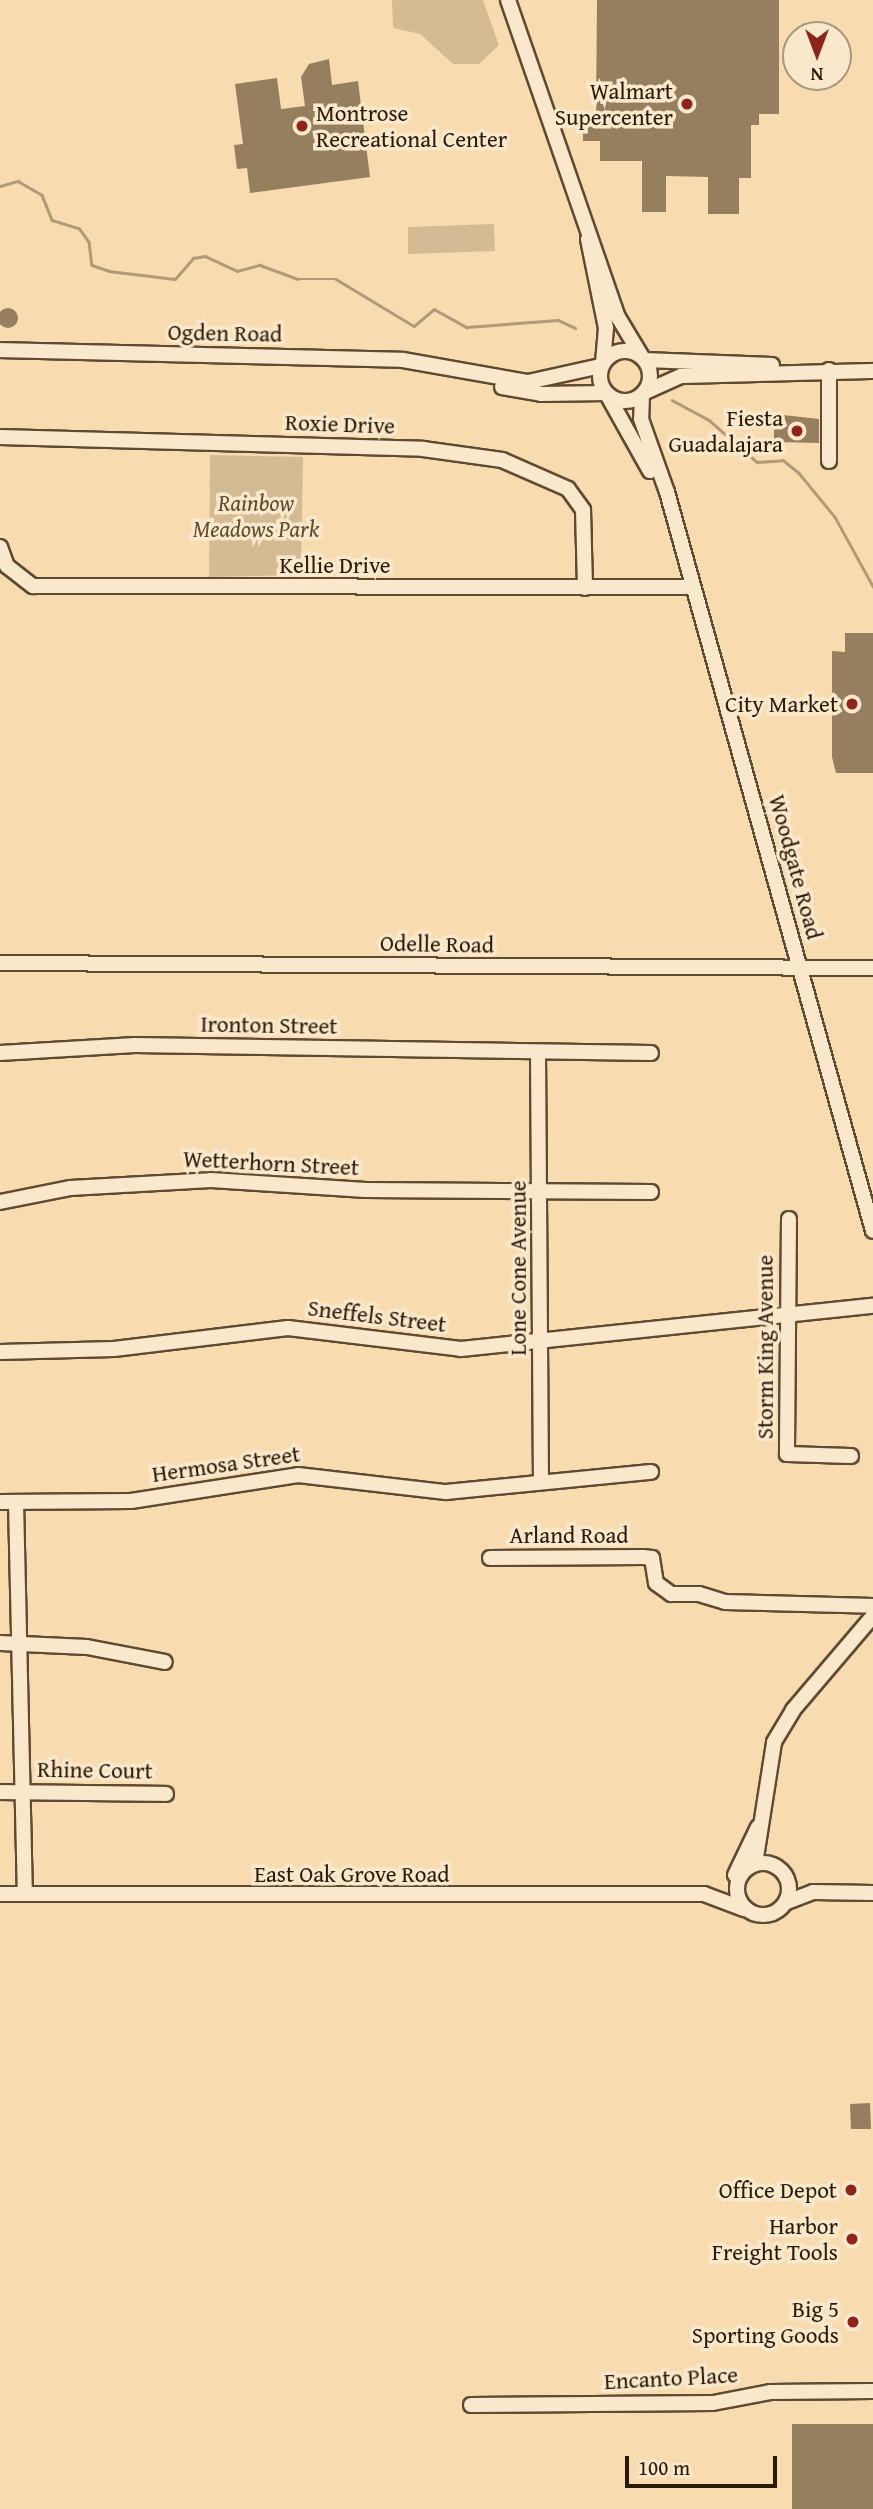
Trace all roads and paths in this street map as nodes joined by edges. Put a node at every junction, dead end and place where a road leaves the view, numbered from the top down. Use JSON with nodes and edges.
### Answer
{"nodes":[{"id":1,"x":508,"y":0,"type":"edge"},
{"id":2,"x":587,"y":234,"type":"junction"},
{"id":3,"x":0,"y":350,"type":"edge"},
{"id":4,"x":643,"y":358,"type":"junction"},
{"id":5,"x":602,"y":364,"type":"junction"},
{"id":6,"x":449,"y":367,"type":"junction"},
{"id":7,"x":829,"y":370,"type":"junction"},
{"id":8,"x":873,"y":371,"type":"edge"},
{"id":9,"x":607,"y":394,"type":"junction"},
{"id":10,"x":644,"y":394,"type":"junction"},
{"id":11,"x":0,"y":437,"type":"edge"},
{"id":12,"x":830,"y":461,"type":"dead end"},
{"id":13,"x":673,"y":516,"type":"junction"},
{"id":14,"x":0,"y":547,"type":"edge"},
{"id":15,"x":691,"y":587,"type":"junction"},
{"id":16,"x":584,"y":588,"type":"junction"},
{"id":17,"x":0,"y":962,"type":"edge"},
{"id":18,"x":801,"y":967,"type":"junction"},
{"id":19,"x":873,"y":968,"type":"edge"},
{"id":20,"x":651,"y":1053,"type":"dead end"},
{"id":21,"x":0,"y":1054,"type":"edge"},
{"id":22,"x":538,"y":1054,"type":"junction"},
{"id":23,"x":541,"y":1191,"type":"junction"},
{"id":24,"x":652,"y":1192,"type":"dead end"},
{"id":25,"x":869,"y":1201,"type":"edge"},
{"id":26,"x":0,"y":1202,"type":"edge"},
{"id":27,"x":789,"y":1219,"type":"dead end"},
{"id":28,"x":873,"y":1231,"type":"edge"},
{"id":29,"x":873,"y":1306,"type":"edge"},
{"id":30,"x":786,"y":1319,"type":"junction"},
{"id":31,"x":541,"y":1341,"type":"junction"},
{"id":32,"x":0,"y":1352,"type":"edge"},
{"id":33,"x":851,"y":1455,"type":"dead end"},
{"id":34,"x":651,"y":1472,"type":"dead end"},
{"id":35,"x":541,"y":1482,"type":"junction"},
{"id":36,"x":0,"y":1502,"type":"edge"},
{"id":37,"x":16,"y":1502,"type":"junction"},
{"id":38,"x":490,"y":1558,"type":"dead end"},
{"id":39,"x":873,"y":1606,"type":"edge"},
{"id":40,"x":873,"y":1616,"type":"edge"},
{"id":41,"x":22,"y":1642,"type":"junction"},
{"id":42,"x":0,"y":1643,"type":"edge"},
{"id":43,"x":165,"y":1662,"type":"dead end"},
{"id":44,"x":23,"y":1791,"type":"junction"},
{"id":45,"x":0,"y":1792,"type":"edge"},
{"id":46,"x":166,"y":1794,"type":"dead end"},
{"id":47,"x":762,"y":1816,"type":"junction"},
{"id":48,"x":755,"y":1864,"type":"junction"},
{"id":49,"x":772,"y":1865,"type":"junction"},
{"id":50,"x":788,"y":1879,"type":"junction"},
{"id":51,"x":733,"y":1884,"type":"junction"},
{"id":52,"x":813,"y":1892,"type":"junction"},
{"id":53,"x":873,"y":1893,"type":"edge"},
{"id":54,"x":0,"y":1894,"type":"edge"},
{"id":55,"x":25,"y":1894,"type":"junction"},
{"id":56,"x":704,"y":1894,"type":"junction"},
{"id":57,"x":786,"y":1902,"type":"junction"},
{"id":58,"x":744,"y":1909,"type":"junction"},
{"id":59,"x":873,"y":2391,"type":"edge"},
{"id":60,"x":471,"y":2405,"type":"dead end"}],
"edges":[{"from":1,"to":2,"type":"street"},
{"from":2,"to":4,"type":"street"},
{"from":2,"to":5,"type":"street"},
{"from":3,"to":6,"type":"street","name":"Ogden Road"},
{"from":4,"to":5,"type":"street"},
{"from":4,"to":7,"type":"street"},
{"from":4,"to":10,"type":"street"},
{"from":5,"to":6,"type":"street","name":"Ogden Road"},
{"from":5,"to":9,"type":"street"},
{"from":6,"to":9,"type":"street","name":"Ogden Road"},
{"from":7,"to":8,"type":"street"},
{"from":7,"to":10,"type":"street"},
{"from":7,"to":12,"type":"street"},
{"from":9,"to":10,"type":"street"},
{"from":9,"to":13,"type":"street","name":"Woodgate Road"},
{"from":10,"to":13,"type":"street","name":"Woodgate Road"},
{"from":11,"to":16,"type":"street","name":"Roxie Drive"},
{"from":13,"to":15,"type":"street","name":"Woodgate Road"},
{"from":14,"to":16,"type":"street","name":"Kellie Drive"},
{"from":15,"to":16,"type":"street","name":"Kellie Drive"},
{"from":15,"to":18,"type":"street","name":"Woodgate Road"},
{"from":17,"to":18,"type":"street","name":"Odelle Road"},
{"from":18,"to":19,"type":"street","name":"Odelle Road"},
{"from":18,"to":25,"type":"street","name":"Woodgate Road"},
{"from":20,"to":22,"type":"street","name":"Ironton Street"},
{"from":21,"to":22,"type":"street","name":"Ironton Street"},
{"from":22,"to":23,"type":"street","name":"Lone Cone Avenue"},
{"from":23,"to":24,"type":"street","name":"Wetterhorn Street"},
{"from":23,"to":26,"type":"street","name":"Wetterhorn Street"},
{"from":23,"to":31,"type":"street","name":"Lone Cone Avenue"},
{"from":25,"to":28,"type":"street","name":"Woodgate Road"},
{"from":27,"to":30,"type":"street","name":"Storm King Avenue"},
{"from":29,"to":30,"type":"street","name":"Sneffels Street"},
{"from":30,"to":31,"type":"street","name":"Sneffels Street"},
{"from":30,"to":33,"type":"street","name":"Storm King Avenue"},
{"from":31,"to":32,"type":"street","name":"Sneffels Street"},
{"from":31,"to":35,"type":"street","name":"Lone Cone Avenue"},
{"from":34,"to":35,"type":"street","name":"Hermosa Street"},
{"from":35,"to":37,"type":"street","name":"Hermosa Street"},
{"from":36,"to":37,"type":"street","name":"Hermosa Street"},
{"from":37,"to":41,"type":"street"},
{"from":38,"to":39,"type":"street","name":"Arland Road"},
{"from":40,"to":47,"type":"street"},
{"from":41,"to":42,"type":"street"},
{"from":41,"to":43,"type":"street"},
{"from":41,"to":44,"type":"street"},
{"from":44,"to":45,"type":"street","name":"Rhine Court"},
{"from":44,"to":46,"type":"street","name":"Rhine Court"},
{"from":44,"to":55,"type":"street"},
{"from":47,"to":48,"type":"street"},
{"from":47,"to":49,"type":"street"},
{"from":47,"to":51,"type":"street"},
{"from":48,"to":49,"type":"street"},
{"from":48,"to":51,"type":"street"},
{"from":49,"to":50,"type":"street"},
{"from":50,"to":52,"type":"street"},
{"from":50,"to":57,"type":"street"},
{"from":51,"to":56,"type":"street","name":"East Oak Grove Road"},
{"from":51,"to":58,"type":"street"},
{"from":52,"to":53,"type":"street"},
{"from":52,"to":57,"type":"street"},
{"from":54,"to":55,"type":"street","name":"East Oak Grove Road"},
{"from":55,"to":56,"type":"street","name":"East Oak Grove Road"},
{"from":56,"to":58,"type":"street","name":"East Oak Grove Road"},
{"from":57,"to":58,"type":"street"},
{"from":59,"to":60,"type":"street","name":"Encanto Place"}]}
